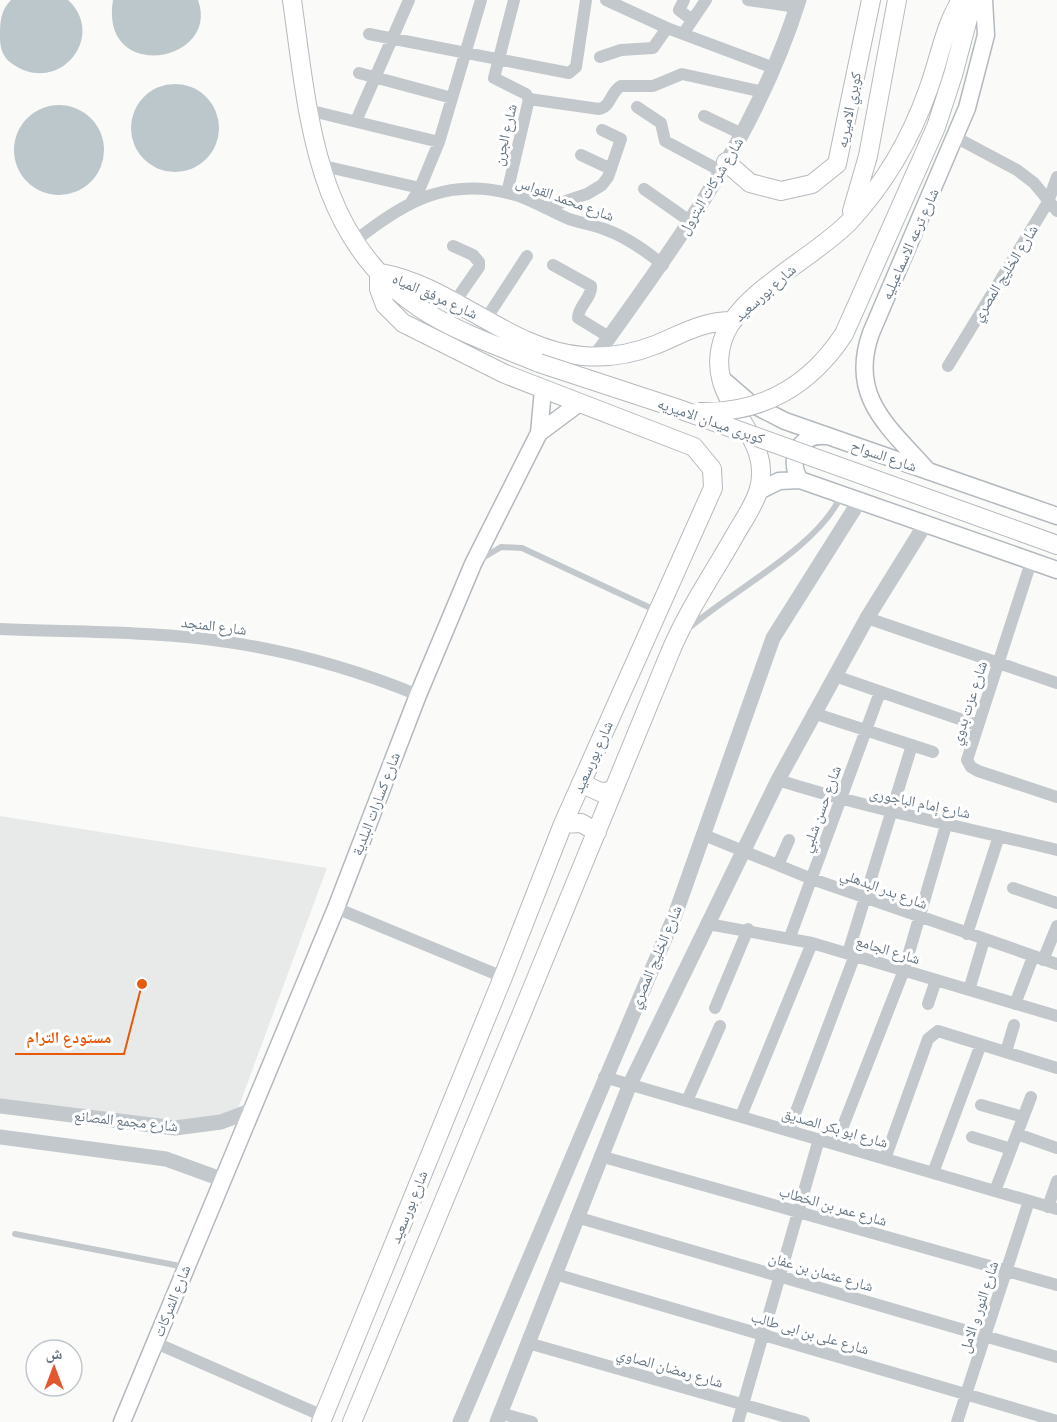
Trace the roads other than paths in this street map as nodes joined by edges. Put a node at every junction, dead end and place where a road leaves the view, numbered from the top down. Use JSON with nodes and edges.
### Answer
{"nodes":[{"id":1,"x":292,"y":0,"type":"edge"},
{"id":2,"x":409,"y":0,"type":"edge"},
{"id":3,"x":481,"y":0,"type":"edge"},
{"id":4,"x":514,"y":0,"type":"edge"},
{"id":5,"x":586,"y":0,"type":"edge"},
{"id":6,"x":606,"y":0,"type":"edge"},
{"id":7,"x":684,"y":0,"type":"edge"},
{"id":8,"x":706,"y":0,"type":"edge"},
{"id":9,"x":748,"y":0,"type":"edge"},
{"id":10,"x":871,"y":0,"type":"edge"},
{"id":11,"x":897,"y":0,"type":"edge"},
{"id":12,"x":961,"y":0,"type":"edge"},
{"id":13,"x":973,"y":0,"type":"edge"},
{"id":14,"x":984,"y":0,"type":"edge"},
{"id":15,"x":798,"y":4,"type":"edge"},
{"id":16,"x":692,"y":20,"type":"junction"},
{"id":17,"x":667,"y":28,"type":"junction"},
{"id":18,"x":369,"y":34,"type":"dead end"},
{"id":19,"x":683,"y":34,"type":"junction"},
{"id":20,"x":394,"y":39,"type":"junction"},
{"id":21,"x":466,"y":52,"type":"junction"},
{"id":22,"x":600,"y":57,"type":"dead end"},
{"id":23,"x":497,"y":59,"type":"junction"},
{"id":24,"x":774,"y":68,"type":"junction"},
{"id":25,"x":358,"y":73,"type":"dead end"},
{"id":26,"x":377,"y":78,"type":"junction"},
{"id":27,"x":763,"y":92,"type":"junction"},
{"id":28,"x":452,"y":98,"type":"junction"},
{"id":29,"x":529,"y":99,"type":"junction"},
{"id":30,"x":637,"y":107,"type":"dead end"},
{"id":31,"x":308,"y":110,"type":"junction"},
{"id":32,"x":704,"y":116,"type":"dead end"},
{"id":33,"x":356,"y":121,"type":"junction"},
{"id":34,"x":602,"y":130,"type":"dead end"},
{"id":35,"x":742,"y":134,"type":"junction"},
{"id":36,"x":957,"y":138,"type":"junction"},
{"id":37,"x":439,"y":142,"type":"junction"},
{"id":38,"x":581,"y":155,"type":"dead end"},
{"id":39,"x":319,"y":165,"type":"junction"},
{"id":40,"x":724,"y":167,"type":"junction"},
{"id":41,"x":611,"y":169,"type":"junction"},
{"id":42,"x":1057,"y":177,"type":"edge"},
{"id":43,"x":420,"y":188,"type":"junction"},
{"id":44,"x":644,"y":189,"type":"dead end"},
{"id":45,"x":507,"y":193,"type":"junction"},
{"id":46,"x":412,"y":201,"type":"junction"},
{"id":47,"x":1052,"y":207,"type":"edge"},
{"id":48,"x":545,"y":208,"type":"junction"},
{"id":49,"x":691,"y":222,"type":"junction"},
{"id":50,"x":847,"y":224,"type":"junction"},
{"id":51,"x":354,"y":241,"type":"junction"},
{"id":52,"x":453,"y":246,"type":"dead end"},
{"id":53,"x":527,"y":256,"type":"dead end"},
{"id":54,"x":553,"y":265,"type":"dead end"},
{"id":55,"x":663,"y":265,"type":"junction"},
{"id":56,"x":379,"y":272,"type":"junction"},
{"id":57,"x":454,"y":303,"type":"junction"},
{"id":58,"x":486,"y":319,"type":"junction"},
{"id":59,"x":733,"y":321,"type":"junction"},
{"id":60,"x":609,"y":337,"type":"junction"},
{"id":61,"x":595,"y":357,"type":"junction"},
{"id":62,"x":948,"y":366,"type":"dead end"},
{"id":63,"x":721,"y":378,"type":"junction"},
{"id":64,"x":543,"y":390,"type":"junction"},
{"id":65,"x":578,"y":404,"type":"junction"},
{"id":66,"x":676,"y":408,"type":"junction"},
{"id":67,"x":539,"y":433,"type":"junction"},
{"id":68,"x":826,"y":436,"type":"junction"},
{"id":69,"x":928,"y":471,"type":"junction"},
{"id":70,"x":800,"y":480,"type":"junction"},
{"id":71,"x":759,"y":490,"type":"junction"},
{"id":72,"x":843,"y":493,"type":"junction"},
{"id":73,"x":860,"y":500,"type":"junction"},
{"id":74,"x":1057,"y":516,"type":"edge"},
{"id":75,"x":926,"y":523,"type":"junction"},
{"id":76,"x":1057,"y":545,"type":"edge"},
{"id":77,"x":1031,"y":562,"type":"junction"},
{"id":78,"x":473,"y":564,"type":"junction"},
{"id":79,"x":1057,"y":570,"type":"edge"},
{"id":80,"x":658,"y":611,"type":"junction"},
{"id":81,"x":867,"y":618,"type":"junction"},
{"id":82,"x":0,"y":629,"type":"edge"},
{"id":83,"x":675,"y":640,"type":"junction"},
{"id":84,"x":997,"y":663,"type":"junction"},
{"id":85,"x":835,"y":676,"type":"junction"},
{"id":86,"x":1057,"y":683,"type":"edge"},
{"id":87,"x":880,"y":692,"type":"junction"},
{"id":88,"x":418,"y":694,"type":"junction"},
{"id":89,"x":813,"y":713,"type":"junction"},
{"id":90,"x":977,"y":725,"type":"junction"},
{"id":91,"x":867,"y":730,"type":"junction"},
{"id":92,"x":912,"y":745,"type":"junction"},
{"id":93,"x":933,"y":752,"type":"dead end"},
{"id":94,"x":778,"y":780,"type":"junction"},
{"id":95,"x":580,"y":783,"type":"junction"},
{"id":96,"x":614,"y":791,"type":"junction"},
{"id":97,"x":1057,"y":797,"type":"edge"},
{"id":98,"x":839,"y":800,"type":"junction"},
{"id":99,"x":892,"y":810,"type":"junction"},
{"id":100,"x":947,"y":822,"type":"junction"},
{"id":101,"x":563,"y":824,"type":"junction"},
{"id":102,"x":597,"y":832,"type":"junction"},
{"id":103,"x":704,"y":835,"type":"junction"},
{"id":104,"x":999,"y":836,"type":"junction"},
{"id":105,"x":789,"y":840,"type":"dead end"},
{"id":106,"x":1057,"y":850,"type":"edge"},
{"id":107,"x":742,"y":851,"type":"junction"},
{"id":108,"x":778,"y":865,"type":"junction"},
{"id":109,"x":812,"y":879,"type":"junction"},
{"id":110,"x":1013,"y":888,"type":"dead end"},
{"id":111,"x":865,"y":898,"type":"junction"},
{"id":112,"x":1057,"y":903,"type":"edge"},
{"id":113,"x":336,"y":908,"type":"junction"},
{"id":114,"x":919,"y":918,"type":"junction"},
{"id":115,"x":708,"y":924,"type":"junction"},
{"id":116,"x":1057,"y":926,"type":"edge"},
{"id":117,"x":748,"y":929,"type":"junction"},
{"id":118,"x":967,"y":934,"type":"junction"},
{"id":119,"x":790,"y":937,"type":"junction"},
{"id":120,"x":984,"y":940,"type":"junction"},
{"id":121,"x":812,"y":943,"type":"junction"},
{"id":122,"x":852,"y":954,"type":"junction"},
{"id":123,"x":1038,"y":958,"type":"junction"},
{"id":124,"x":1057,"y":964,"type":"edge"},
{"id":125,"x":904,"y":970,"type":"junction"},
{"id":126,"x":503,"y":977,"type":"junction"},
{"id":127,"x":936,"y":980,"type":"junction"},
{"id":128,"x":969,"y":990,"type":"junction"},
{"id":129,"x":928,"y":1004,"type":"dead end"},
{"id":130,"x":1015,"y":1004,"type":"junction"},
{"id":131,"x":715,"y":1008,"type":"dead end"},
{"id":132,"x":1057,"y":1016,"type":"edge"},
{"id":133,"x":1014,"y":1025,"type":"dead end"},
{"id":134,"x":720,"y":1026,"type":"dead end"},
{"id":135,"x":981,"y":1044,"type":"junction"},
{"id":136,"x":1006,"y":1052,"type":"junction"},
{"id":137,"x":1057,"y":1068,"type":"edge"},
{"id":138,"x":604,"y":1077,"type":"junction"},
{"id":139,"x":630,"y":1084,"type":"junction"},
{"id":140,"x":1031,"y":1097,"type":"dead end"},
{"id":141,"x":687,"y":1101,"type":"junction"},
{"id":142,"x":981,"y":1105,"type":"dead end"},
{"id":143,"x":0,"y":1106,"type":"edge"},
{"id":144,"x":250,"y":1111,"type":"junction"},
{"id":145,"x":741,"y":1116,"type":"junction"},
{"id":146,"x":1023,"y":1118,"type":"junction"},
{"id":147,"x":789,"y":1130,"type":"junction"},
{"id":148,"x":1017,"y":1134,"type":"junction"},
{"id":149,"x":0,"y":1137,"type":"edge"},
{"id":150,"x":972,"y":1137,"type":"dead end"},
{"id":151,"x":819,"y":1139,"type":"junction"},
{"id":152,"x":836,"y":1144,"type":"junction"},
{"id":153,"x":1057,"y":1148,"type":"edge"},
{"id":154,"x":1011,"y":1149,"type":"junction"},
{"id":155,"x":600,"y":1156,"type":"junction"},
{"id":156,"x":885,"y":1159,"type":"junction"},
{"id":157,"x":933,"y":1173,"type":"junction"},
{"id":158,"x":221,"y":1179,"type":"junction"},
{"id":159,"x":1057,"y":1181,"type":"edge"},
{"id":160,"x":996,"y":1191,"type":"junction"},
{"id":161,"x":1029,"y":1201,"type":"junction"},
{"id":162,"x":1053,"y":1208,"type":"edge"},
{"id":163,"x":798,"y":1212,"type":"junction"},
{"id":164,"x":576,"y":1217,"type":"junction"},
{"id":165,"x":15,"y":1234,"type":"dead end"},
{"id":166,"x":186,"y":1267,"type":"junction"},
{"id":167,"x":1007,"y":1270,"type":"junction"},
{"id":168,"x":555,"y":1274,"type":"junction"},
{"id":169,"x":780,"y":1276,"type":"junction"},
{"id":170,"x":1057,"y":1285,"type":"edge"},
{"id":171,"x":763,"y":1335,"type":"junction"},
{"id":172,"x":985,"y":1336,"type":"junction"},
{"id":173,"x":156,"y":1343,"type":"junction"},
{"id":174,"x":528,"y":1343,"type":"junction"},
{"id":175,"x":1057,"y":1357,"type":"edge"},
{"id":176,"x":966,"y":1394,"type":"junction"},
{"id":177,"x":743,"y":1405,"type":"junction"},
{"id":178,"x":499,"y":1418,"type":"edge"},
{"id":179,"x":322,"y":1419,"type":"edge"},
{"id":180,"x":1057,"y":1421,"type":"edge"},
{"id":181,"x":122,"y":1422,"type":"edge"},
{"id":182,"x":352,"y":1422,"type":"edge"},
{"id":183,"x":460,"y":1422,"type":"edge"},
{"id":184,"x":532,"y":1422,"type":"edge"},
{"id":185,"x":738,"y":1422,"type":"edge"},
{"id":186,"x":804,"y":1422,"type":"edge"},
{"id":187,"x":957,"y":1422,"type":"edge"}],
"edges":[{"from":1,"to":31,"type":"main road","name":"شارع مرفق المياه"},
{"from":2,"to":20,"type":"street"},
{"from":3,"to":21,"type":"street"},
{"from":4,"to":23,"type":"street","name":"شارع الجرن"},
{"from":5,"to":23,"type":"street"},
{"from":6,"to":17,"type":"street"},
{"from":7,"to":16,"type":"street"},
{"from":8,"to":16,"type":"street"},
{"from":9,"to":15,"type":"street"},
{"from":10,"to":40,"type":"main road","name":"كوبري الاميريه"},
{"from":11,"to":50,"type":"main road","name":"كوبري الاميريه"},
{"from":12,"to":50,"type":"main road","name":"شارع بورسعيد"},
{"from":13,"to":66,"type":"main road","bridge":true},
{"from":14,"to":36,"type":"main road","name":"شارع ترعه الاسماعيليه"},
{"from":15,"to":24,"type":"street","name":"شارع شركات البترول"},
{"from":16,"to":19,"type":"street"},
{"from":17,"to":19,"type":"street"},
{"from":17,"to":22,"type":"street"},
{"from":18,"to":20,"type":"street"},
{"from":19,"to":24,"type":"street"},
{"from":20,"to":21,"type":"street"},
{"from":20,"to":26,"type":"street"},
{"from":21,"to":23,"type":"street"},
{"from":21,"to":28,"type":"street"},
{"from":23,"to":29,"type":"street","name":"شارع الجرن"},
{"from":24,"to":27,"type":"street","name":"شارع شركات البترول"},
{"from":25,"to":26,"type":"street"},
{"from":26,"to":28,"type":"street"},
{"from":26,"to":33,"type":"street"},
{"from":27,"to":29,"type":"street"},
{"from":27,"to":35,"type":"street","name":"شارع شركات البترول"},
{"from":28,"to":37,"type":"street"},
{"from":29,"to":45,"type":"street","name":"شارع الجرن"},
{"from":30,"to":40,"type":"street"},
{"from":31,"to":33,"type":"street"},
{"from":31,"to":39,"type":"main road","name":"شارع مرفق المياه"},
{"from":32,"to":35,"type":"street"},
{"from":33,"to":37,"type":"street"},
{"from":34,"to":41,"type":"street"},
{"from":35,"to":40,"type":"street","name":"شارع شركات البترول"},
{"from":36,"to":47,"type":"street"},
{"from":36,"to":69,"type":"main road","name":"شارع ترعه الاسماعيليه"},
{"from":37,"to":43,"type":"street"},
{"from":38,"to":41,"type":"street"},
{"from":39,"to":43,"type":"street"},
{"from":39,"to":51,"type":"main road","name":"شارع مرفق المياه"},
{"from":40,"to":49,"type":"street","name":"شارع شركات البترول"},
{"from":41,"to":48,"type":"street"},
{"from":42,"to":47,"type":"street","name":"شارع الخليج المصري"},
{"from":43,"to":46,"type":"street"},
{"from":44,"to":49,"type":"street"},
{"from":45,"to":46,"type":"street","name":"شارع محمد القواس"},
{"from":45,"to":48,"type":"street","name":"شارع محمد القواس"},
{"from":46,"to":51,"type":"street","name":"شارع محمد القواس"},
{"from":47,"to":62,"type":"street","name":"شارع الخليج المصري"},
{"from":48,"to":55,"type":"street","name":"شارع محمد القواس"},
{"from":49,"to":55,"type":"street","name":"شارع شركات البترول"},
{"from":50,"to":59,"type":"main road","name":"شارع بورسعيد"},
{"from":51,"to":56,"type":"main road","name":"شارع مرفق المياه"},
{"from":52,"to":57,"type":"street"},
{"from":53,"to":58,"type":"street"},
{"from":54,"to":60,"type":"street"},
{"from":55,"to":60,"type":"street","name":"شارع شركات البترول"},
{"from":56,"to":57,"type":"main road","name":"شارع مرفق المياه"},
{"from":56,"to":64,"type":"main road","name":"شارع بورسعيد"},
{"from":56,"to":66,"type":"main road","name":"كوبرى ميدان الاميريه","bridge":true},
{"from":57,"to":58,"type":"main road","name":"شارع مرفق المياه"},
{"from":58,"to":61,"type":"main road","name":"شارع مرفق المياه"},
{"from":59,"to":61,"type":"main road","name":"شارع مرفق المياه"},
{"from":59,"to":63,"type":"main road","name":"شارع بورسعيد"},
{"from":60,"to":61,"type":"street","name":"شارع شركات البترول"},
{"from":63,"to":68,"type":"main road","name":"شارع السواح"},
{"from":63,"to":71,"type":"main road","name":"شارع بورسعيد"},
{"from":64,"to":65,"type":"main road","name":"شارع بورسعيد"},
{"from":64,"to":67,"type":"main road","name":"شارع كسارات البلدية"},
{"from":65,"to":67,"type":"main road","name":"شارع كسارات البلدية"},
{"from":65,"to":80,"type":"main road","name":"شارع بورسعيد"},
{"from":66,"to":76,"type":"main road","name":"كوبرى ميدان الاميريه","bridge":true},
{"from":67,"to":78,"type":"main road","name":"شارع كسارات البلدية"},
{"from":68,"to":69,"type":"main road","name":"شارع السواح"},
{"from":68,"to":70,"type":"main road"},
{"from":69,"to":74,"type":"main road","name":"شارع السواح"},
{"from":70,"to":71,"type":"main road"},
{"from":70,"to":72,"type":"main road"},
{"from":71,"to":83,"type":"main road","name":"شارع بورسعيد"},
{"from":72,"to":73,"type":"main road"},
{"from":72,"to":83,"type":"lane","name":"شارع بورسعيد"},
{"from":73,"to":75,"type":"main road"},
{"from":73,"to":103,"type":"street","name":"شارع الخليج المصري"},
{"from":75,"to":77,"type":"main road"},
{"from":75,"to":81,"type":"street","name":"شارع الخليج المصري"},
{"from":77,"to":79,"type":"main road"},
{"from":77,"to":84,"type":"street","name":"شارع عزت بدوي"},
{"from":78,"to":80,"type":"lane"},
{"from":78,"to":88,"type":"main road","name":"شارع كسارات البلدية"},
{"from":80,"to":95,"type":"main road","name":"شارع بورسعيد"},
{"from":81,"to":84,"type":"street"},
{"from":81,"to":85,"type":"street","name":"شارع الخليج المصري"},
{"from":82,"to":88,"type":"street","name":"شارع المنجد"},
{"from":83,"to":96,"type":"main road","name":"شارع بورسعيد"},
{"from":84,"to":86,"type":"street"},
{"from":84,"to":90,"type":"street","name":"شارع عزت بدوي"},
{"from":85,"to":87,"type":"street"},
{"from":85,"to":89,"type":"street","name":"شارع الخليج المصري"},
{"from":87,"to":90,"type":"street"},
{"from":87,"to":91,"type":"street","name":"شارع حسن شلبي"},
{"from":88,"to":113,"type":"main road","name":"شارع كسارات البلدية"},
{"from":89,"to":91,"type":"street"},
{"from":89,"to":94,"type":"street","name":"شارع الخليج المصري"},
{"from":90,"to":97,"type":"street","name":"شارع عزت بدوي"},
{"from":91,"to":92,"type":"street"},
{"from":91,"to":98,"type":"street","name":"شارع حسن شلبي"},
{"from":92,"to":93,"type":"street"},
{"from":92,"to":99,"type":"street"},
{"from":94,"to":98,"type":"street","name":"شارع إمام الباجورى"},
{"from":94,"to":107,"type":"street","name":"شارع الخليج المصري"},
{"from":95,"to":96,"type":"main road"},
{"from":95,"to":101,"type":"main road","name":"شارع بورسعيد"},
{"from":96,"to":102,"type":"main road","name":"شارع بورسعيد"},
{"from":98,"to":99,"type":"street","name":"شارع إمام الباجورى"},
{"from":98,"to":109,"type":"street","name":"شارع حسن شلبي"},
{"from":99,"to":100,"type":"street","name":"شارع إمام الباجورى"},
{"from":99,"to":111,"type":"street"},
{"from":100,"to":104,"type":"street","name":"شارع إمام الباجورى"},
{"from":100,"to":114,"type":"street"},
{"from":101,"to":102,"type":"main road"},
{"from":101,"to":126,"type":"main road","name":"شارع بورسعيد"},
{"from":102,"to":182,"type":"main road","name":"شارع بورسعيد"},
{"from":103,"to":107,"type":"street","name":"شارع بدر البدهلي"},
{"from":103,"to":138,"type":"street","name":"شارع الخليج المصري"},
{"from":104,"to":106,"type":"street","name":"شارع إمام الباجورى"},
{"from":104,"to":118,"type":"street"},
{"from":105,"to":108,"type":"street"},
{"from":107,"to":108,"type":"street","name":"شارع بدر البدهلي"},
{"from":107,"to":115,"type":"street","name":"شارع الخليج المصري"},
{"from":108,"to":109,"type":"street","name":"شارع بدر البدهلي"},
{"from":109,"to":111,"type":"street","name":"شارع بدر البدهلي"},
{"from":109,"to":119,"type":"street","name":"شارع حسن شلبي"},
{"from":110,"to":112,"type":"street"},
{"from":111,"to":114,"type":"street","name":"شارع بدر البدهلي"},
{"from":111,"to":122,"type":"street"},
{"from":113,"to":126,"type":"street"},
{"from":113,"to":144,"type":"main road","name":"شارع كسارات البلدية"},
{"from":114,"to":118,"type":"street","name":"شارع بدر البدهلي"},
{"from":114,"to":125,"type":"street"},
{"from":115,"to":117,"type":"street","name":"شارع الجامع"},
{"from":115,"to":139,"type":"street","name":"شارع الخليج المصري"},
{"from":116,"to":123,"type":"street"},
{"from":117,"to":119,"type":"street","name":"شارع الجامع"},
{"from":117,"to":131,"type":"street"},
{"from":118,"to":120,"type":"street","name":"شارع بدر البدهلي"},
{"from":119,"to":121,"type":"street","name":"شارع الجامع"},
{"from":120,"to":123,"type":"street","name":"شارع بدر البدهلي"},
{"from":120,"to":128,"type":"street"},
{"from":121,"to":122,"type":"street","name":"شارع الجامع"},
{"from":121,"to":145,"type":"street"},
{"from":122,"to":125,"type":"street","name":"شارع الجامع"},
{"from":122,"to":147,"type":"street"},
{"from":123,"to":124,"type":"street","name":"شارع بدر البدهلي"},
{"from":123,"to":130,"type":"street"},
{"from":125,"to":127,"type":"street","name":"شارع الجامع"},
{"from":125,"to":152,"type":"street"},
{"from":126,"to":179,"type":"main road","name":"شارع بورسعيد"},
{"from":127,"to":128,"type":"street","name":"شارع الجامع"},
{"from":127,"to":129,"type":"street"},
{"from":128,"to":130,"type":"street","name":"شارع الجامع"},
{"from":130,"to":132,"type":"street","name":"شارع الجامع"},
{"from":133,"to":136,"type":"street"},
{"from":134,"to":141,"type":"street"},
{"from":135,"to":136,"type":"street"},
{"from":135,"to":156,"type":"street"},
{"from":135,"to":157,"type":"street"},
{"from":136,"to":137,"type":"street"},
{"from":138,"to":139,"type":"street","name":"شارع ابو بكر الصديق"},
{"from":138,"to":183,"type":"street","name":"شارع الخليج المصري"},
{"from":139,"to":141,"type":"street","name":"شارع ابو بكر الصديق"},
{"from":139,"to":155,"type":"street","name":"شارع الخليج المصري"},
{"from":140,"to":146,"type":"street"},
{"from":141,"to":145,"type":"street","name":"شارع ابو بكر الصديق"},
{"from":142,"to":146,"type":"street"},
{"from":143,"to":144,"type":"street","name":"شارع مجمع المصانع"},
{"from":144,"to":158,"type":"main road","name":"شارع كسارات البلدية"},
{"from":145,"to":147,"type":"street","name":"شارع ابو بكر الصديق"},
{"from":146,"to":148,"type":"street"},
{"from":147,"to":151,"type":"street","name":"شارع ابو بكر الصديق"},
{"from":148,"to":153,"type":"street"},
{"from":148,"to":154,"type":"street"},
{"from":149,"to":158,"type":"street","name":"شارع مجمع المصانع"},
{"from":150,"to":154,"type":"street"},
{"from":151,"to":152,"type":"street","name":"شارع ابو بكر الصديق"},
{"from":151,"to":163,"type":"street"},
{"from":152,"to":156,"type":"street","name":"شارع ابو بكر الصديق"},
{"from":154,"to":160,"type":"street"},
{"from":155,"to":163,"type":"street","name":"شارع عمر بن الخطاب"},
{"from":155,"to":164,"type":"street","name":"شارع الخليج المصري"},
{"from":156,"to":157,"type":"street","name":"شارع ابو بكر الصديق"},
{"from":157,"to":160,"type":"street","name":"شارع ابو بكر الصديق"},
{"from":158,"to":166,"type":"main road","name":"شارع الشركات"},
{"from":159,"to":162,"type":"street"},
{"from":160,"to":161,"type":"street","name":"شارع ابو بكر الصديق"},
{"from":161,"to":162,"type":"street","name":"شارع ابو بكر الصديق"},
{"from":161,"to":167,"type":"street","name":"شارع النور و الامل"},
{"from":163,"to":167,"type":"street","name":"شارع عمر بن الخطاب"},
{"from":163,"to":169,"type":"street"},
{"from":164,"to":168,"type":"street","name":"شارع الخليج المصري"},
{"from":164,"to":169,"type":"street","name":"شارع عثمان بن عفان"},
{"from":165,"to":166,"type":"lane"},
{"from":166,"to":173,"type":"main road","name":"شارع الشركات"},
{"from":167,"to":170,"type":"street","name":"شارع عمر بن الخطاب"},
{"from":167,"to":172,"type":"street","name":"شارع النور و الامل"},
{"from":168,"to":171,"type":"street","name":"شارع على بن ابى طالب"},
{"from":168,"to":174,"type":"street","name":"شارع الخليج المصري"},
{"from":169,"to":171,"type":"street"},
{"from":169,"to":172,"type":"street","name":"شارع عثمان بن عفان"},
{"from":171,"to":176,"type":"street","name":"شارع على بن ابى طالب"},
{"from":171,"to":177,"type":"street"},
{"from":172,"to":175,"type":"street","name":"شارع عثمان بن عفان"},
{"from":172,"to":176,"type":"street","name":"شارع النور و الامل"},
{"from":173,"to":179,"type":"street"},
{"from":173,"to":181,"type":"main road","name":"شارع الشركات"},
{"from":174,"to":177,"type":"street","name":"شارع رمضان الصاوي"},
{"from":174,"to":178,"type":"street","name":"شارع الخليج المصري"},
{"from":176,"to":180,"type":"street","name":"شارع على بن ابى طالب"},
{"from":176,"to":187,"type":"street","name":"شارع النور و الامل"},
{"from":177,"to":185,"type":"street"},
{"from":177,"to":186,"type":"street","name":"شارع رمضان الصاوي"},
{"from":178,"to":184,"type":"street"}]}
